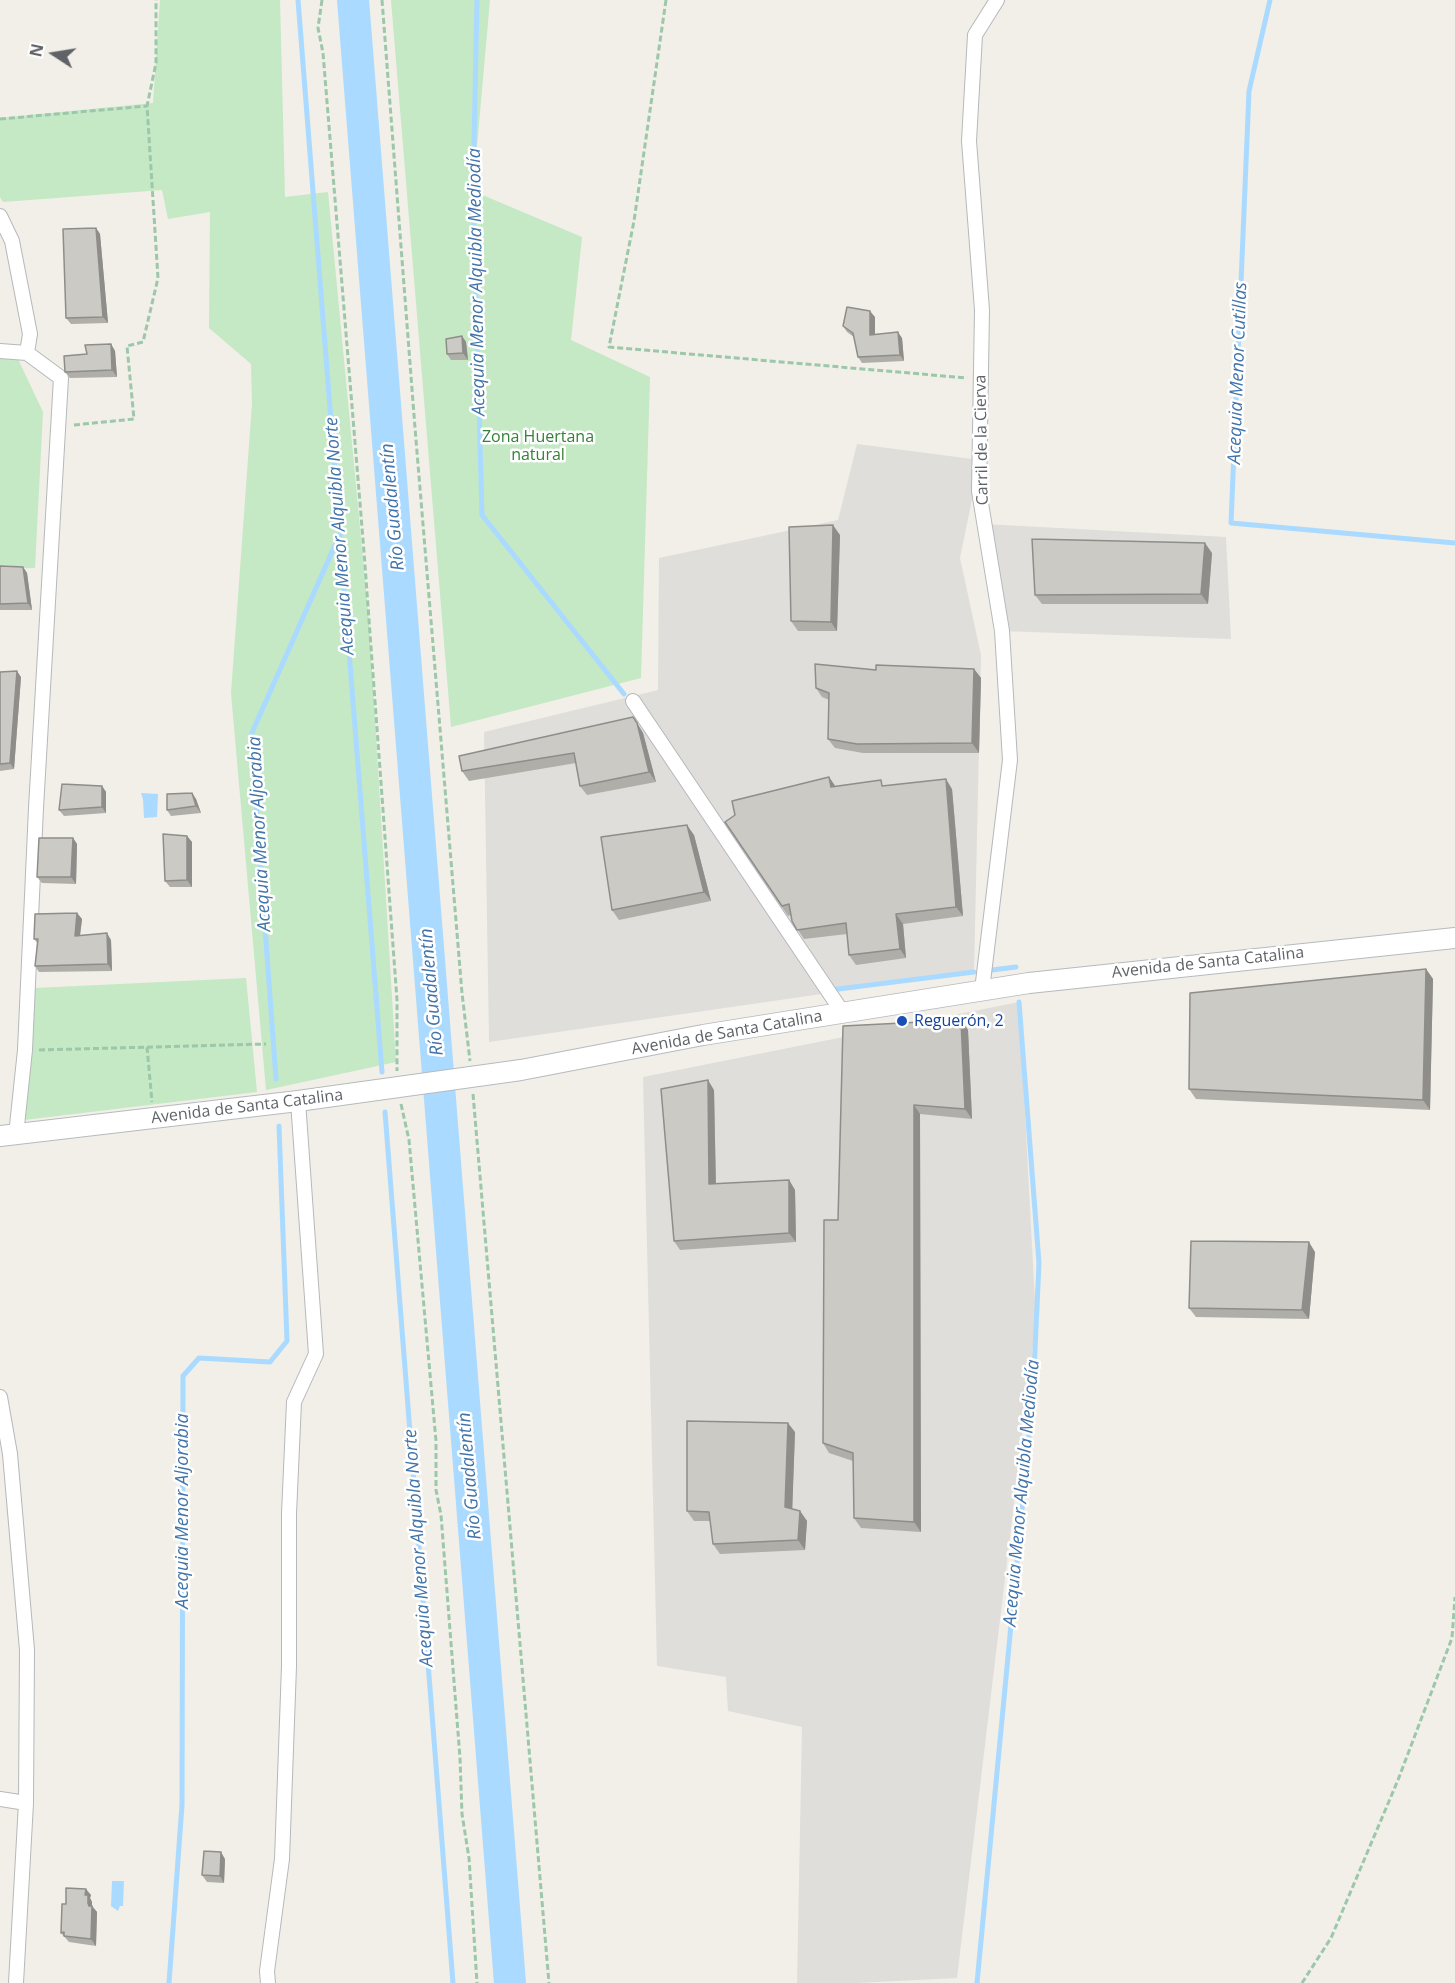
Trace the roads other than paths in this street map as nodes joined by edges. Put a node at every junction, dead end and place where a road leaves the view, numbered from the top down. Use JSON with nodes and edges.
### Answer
{"nodes":[{"id":1,"x":997,"y":0,"type":"edge"},
{"id":2,"x":0,"y":216,"type":"edge"},
{"id":3,"x":0,"y":351,"type":"edge"},
{"id":4,"x":27,"y":353,"type":"junction"},
{"id":5,"x":633,"y":701,"type":"dead end"},
{"id":6,"x":1455,"y":938,"type":"edge"},
{"id":7,"x":982,"y":990,"type":"junction"},
{"id":8,"x":843,"y":1012,"type":"junction"},
{"id":9,"x":298,"y":1101,"type":"junction"},
{"id":10,"x":8,"y":1135,"type":"edge"},
{"id":11,"x":0,"y":1397,"type":"edge"},
{"id":12,"x":0,"y":1799,"type":"edge"},
{"id":13,"x":26,"y":1803,"type":"junction"},
{"id":14,"x":16,"y":1983,"type":"edge"},
{"id":15,"x":268,"y":1983,"type":"edge"}],
"edges":[{"from":1,"to":7,"type":"street","name":"Carril de la Cierva"},
{"from":2,"to":4,"type":"street"},
{"from":3,"to":4,"type":"street"},
{"from":4,"to":10,"type":"street"},
{"from":5,"to":8,"type":"street"},
{"from":6,"to":7,"type":"main road","name":"Avenida de Santa Catalina"},
{"from":7,"to":8,"type":"main road","name":"Avenida de Santa Catalina"},
{"from":8,"to":9,"type":"main road","name":"Avenida de Santa Catalina"},
{"from":9,"to":10,"type":"main road","name":"Avenida de Santa Catalina"},
{"from":9,"to":15,"type":"street"},
{"from":11,"to":13,"type":"street"},
{"from":12,"to":13,"type":"street"},
{"from":13,"to":14,"type":"street"}]}
